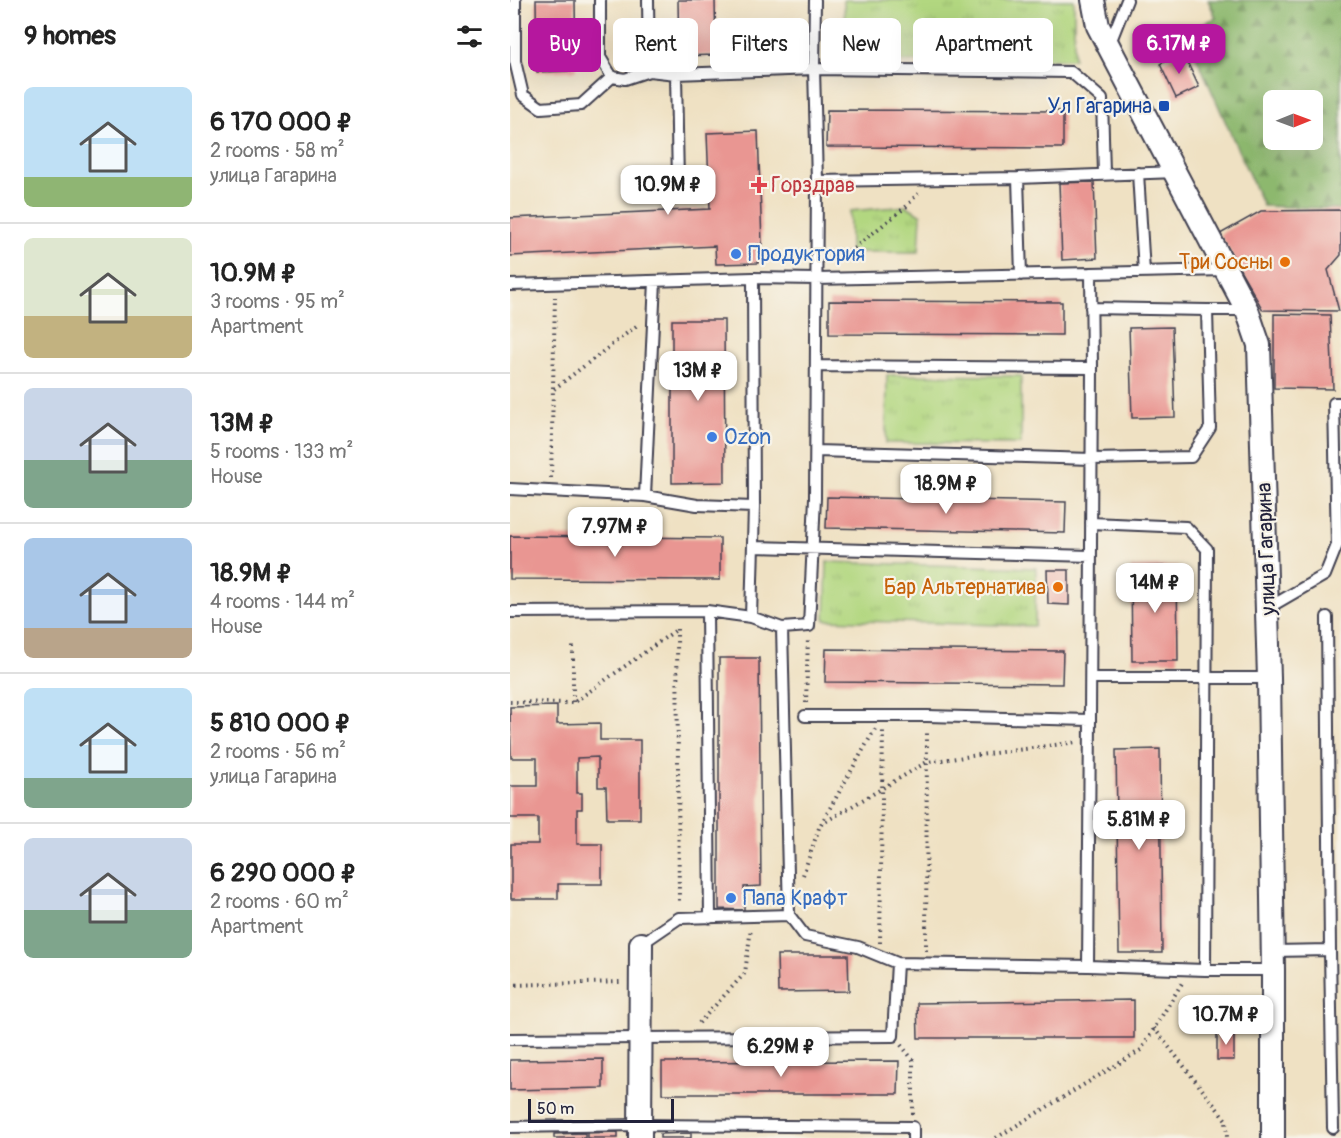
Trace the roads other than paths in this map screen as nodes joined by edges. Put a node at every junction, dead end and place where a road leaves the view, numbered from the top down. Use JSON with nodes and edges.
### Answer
{"nodes":[{"id":1,"x":515,"y":0,"type":"edge"},
{"id":2,"x":600,"y":0,"type":"edge"},
{"id":3,"x":648,"y":0,"type":"edge"},
{"id":4,"x":815,"y":0,"type":"edge"},
{"id":5,"x":1093,"y":0,"type":"edge"},
{"id":6,"x":1127,"y":0,"type":"edge"},
{"id":7,"x":648,"y":18,"type":"edge"},
{"id":8,"x":513,"y":26,"type":"edge"},
{"id":9,"x":1108,"y":46,"type":"junction"},
{"id":10,"x":814,"y":69,"type":"junction"},
{"id":11,"x":646,"y":72,"type":"edge"},
{"id":12,"x":658,"y":72,"type":"edge"},
{"id":13,"x":676,"y":74,"type":"junction"},
{"id":14,"x":612,"y":77,"type":"junction"},
{"id":15,"x":1176,"y":172,"type":"junction"},
{"id":16,"x":1138,"y":173,"type":"junction"},
{"id":17,"x":1104,"y":174,"type":"junction"},
{"id":18,"x":1018,"y":178,"type":"junction"},
{"id":19,"x":817,"y":182,"type":"junction"},
{"id":20,"x":678,"y":183,"type":"dead end"},
{"id":21,"x":1226,"y":270,"type":"junction"},
{"id":22,"x":1144,"y":272,"type":"junction"},
{"id":23,"x":1091,"y":273,"type":"junction"},
{"id":24,"x":1021,"y":275,"type":"junction"},
{"id":25,"x":753,"y":278,"type":"junction"},
{"id":26,"x":816,"y":279,"type":"junction"},
{"id":27,"x":655,"y":280,"type":"junction"},
{"id":28,"x":510,"y":285,"type":"edge"},
{"id":29,"x":1092,"y":308,"type":"junction"},
{"id":30,"x":1207,"y":310,"type":"junction"},
{"id":31,"x":1247,"y":310,"type":"junction"},
{"id":32,"x":816,"y":366,"type":"junction"},
{"id":33,"x":1092,"y":368,"type":"junction"},
{"id":34,"x":1341,"y":403,"type":"edge"},
{"id":35,"x":816,"y":451,"type":"junction"},
{"id":36,"x":1092,"y":459,"type":"junction"},
{"id":37,"x":1338,"y":460,"type":"edge"},
{"id":38,"x":510,"y":489,"type":"edge"},
{"id":39,"x":645,"y":496,"type":"junction"},
{"id":40,"x":754,"y":507,"type":"junction"},
{"id":41,"x":1339,"y":519,"type":"edge"},
{"id":42,"x":1091,"y":523,"type":"junction"},
{"id":43,"x":754,"y":547,"type":"junction"},
{"id":44,"x":813,"y":549,"type":"junction"},
{"id":45,"x":1091,"y":556,"type":"junction"},
{"id":46,"x":1267,"y":608,"type":"junction"},
{"id":47,"x":707,"y":611,"type":"junction"},
{"id":48,"x":510,"y":612,"type":"edge"},
{"id":49,"x":751,"y":617,"type":"junction"},
{"id":50,"x":1327,"y":617,"type":"dead end"},
{"id":51,"x":782,"y":628,"type":"junction"},
{"id":52,"x":1091,"y":678,"type":"junction"},
{"id":53,"x":1206,"y":678,"type":"junction"},
{"id":54,"x":1269,"y":678,"type":"junction"},
{"id":55,"x":806,"y":716,"type":"road end"},
{"id":56,"x":1090,"y":720,"type":"junction"},
{"id":57,"x":789,"y":915,"type":"junction"},
{"id":58,"x":710,"y":918,"type":"junction"},
{"id":59,"x":641,"y":944,"type":"joint"},
{"id":60,"x":1330,"y":950,"type":"junction"},
{"id":61,"x":1273,"y":961,"type":"junction"},
{"id":62,"x":897,"y":963,"type":"junction"},
{"id":63,"x":1088,"y":966,"type":"junction"},
{"id":64,"x":1205,"y":970,"type":"junction"},
{"id":65,"x":641,"y":1037,"type":"junction"},
{"id":66,"x":510,"y":1039,"type":"edge"},
{"id":67,"x":510,"y":1127,"type":"edge"},
{"id":68,"x":1333,"y":1128,"type":"dead end"},
{"id":69,"x":640,"y":1132,"type":"edge"},
{"id":70,"x":913,"y":1133,"type":"edge"},
{"id":71,"x":1273,"y":1138,"type":"edge"}],
"edges":[{"from":1,"to":8,"type":"lane"},
{"from":2,"to":14,"type":"lane"},
{"from":3,"to":7,"type":"lane"},
{"from":4,"to":10,"type":"lane"},
{"from":5,"to":9,"type":"street","name":"улица Гагарина"},
{"from":6,"to":9,"type":"lane"},
{"from":8,"to":14,"type":"lane"},
{"from":9,"to":15,"type":"street","name":"улица Гагарина"},
{"from":10,"to":13,"type":"lane"},
{"from":10,"to":17,"type":"lane"},
{"from":10,"to":19,"type":"lane"},
{"from":11,"to":14,"type":"lane"},
{"from":12,"to":13,"type":"lane"},
{"from":13,"to":20,"type":"lane"},
{"from":15,"to":16,"type":"lane"},
{"from":15,"to":21,"type":"street","name":"улица Гагарина"},
{"from":16,"to":17,"type":"lane"},
{"from":16,"to":22,"type":"lane"},
{"from":17,"to":18,"type":"lane"},
{"from":18,"to":19,"type":"lane"},
{"from":18,"to":24,"type":"lane"},
{"from":19,"to":26,"type":"lane"},
{"from":21,"to":22,"type":"lane"},
{"from":21,"to":31,"type":"street","name":"улица Гагарина"},
{"from":22,"to":23,"type":"lane"},
{"from":23,"to":24,"type":"lane"},
{"from":23,"to":29,"type":"lane"},
{"from":24,"to":26,"type":"lane"},
{"from":25,"to":26,"type":"lane"},
{"from":25,"to":27,"type":"lane"},
{"from":25,"to":40,"type":"lane"},
{"from":26,"to":32,"type":"lane"},
{"from":27,"to":28,"type":"lane"},
{"from":27,"to":39,"type":"lane"},
{"from":29,"to":30,"type":"lane"},
{"from":29,"to":33,"type":"lane"},
{"from":30,"to":31,"type":"lane"},
{"from":30,"to":36,"type":"lane"},
{"from":31,"to":46,"type":"street","name":"улица Гагарина"},
{"from":32,"to":33,"type":"lane"},
{"from":32,"to":35,"type":"lane"},
{"from":33,"to":36,"type":"lane"},
{"from":34,"to":37,"type":"lane"},
{"from":35,"to":36,"type":"lane"},
{"from":35,"to":44,"type":"lane"},
{"from":36,"to":42,"type":"lane"},
{"from":37,"to":41,"type":"lane"},
{"from":38,"to":39,"type":"lane"},
{"from":39,"to":40,"type":"lane"},
{"from":40,"to":43,"type":"lane"},
{"from":41,"to":46,"type":"lane"},
{"from":42,"to":45,"type":"lane"},
{"from":42,"to":53,"type":"lane"},
{"from":43,"to":44,"type":"lane"},
{"from":43,"to":49,"type":"lane"},
{"from":44,"to":45,"type":"lane"},
{"from":44,"to":51,"type":"lane"},
{"from":45,"to":52,"type":"lane"},
{"from":46,"to":54,"type":"street","name":"улица Гагарина"},
{"from":47,"to":48,"type":"lane"},
{"from":47,"to":49,"type":"lane"},
{"from":47,"to":58,"type":"lane"},
{"from":49,"to":51,"type":"lane"},
{"from":50,"to":60,"type":"lane"},
{"from":51,"to":57,"type":"lane"},
{"from":52,"to":53,"type":"lane"},
{"from":52,"to":56,"type":"lane"},
{"from":53,"to":54,"type":"lane"},
{"from":53,"to":64,"type":"lane"},
{"from":54,"to":61,"type":"street","name":"улица Гагарина"},
{"from":55,"to":56,"type":"lane"},
{"from":56,"to":63,"type":"lane"},
{"from":57,"to":58,"type":"lane"},
{"from":57,"to":62,"type":"lane"},
{"from":58,"to":59,"type":"lane"},
{"from":59,"to":65,"type":"street"},
{"from":60,"to":61,"type":"lane"},
{"from":60,"to":68,"type":"lane"},
{"from":61,"to":64,"type":"lane"},
{"from":61,"to":71,"type":"street","name":"улица Гагарина"},
{"from":62,"to":63,"type":"lane"},
{"from":62,"to":65,"type":"lane"},
{"from":63,"to":64,"type":"lane"},
{"from":65,"to":66,"type":"lane"},
{"from":65,"to":69,"type":"street"},
{"from":67,"to":69,"type":"lane"},
{"from":69,"to":70,"type":"lane"}]}
